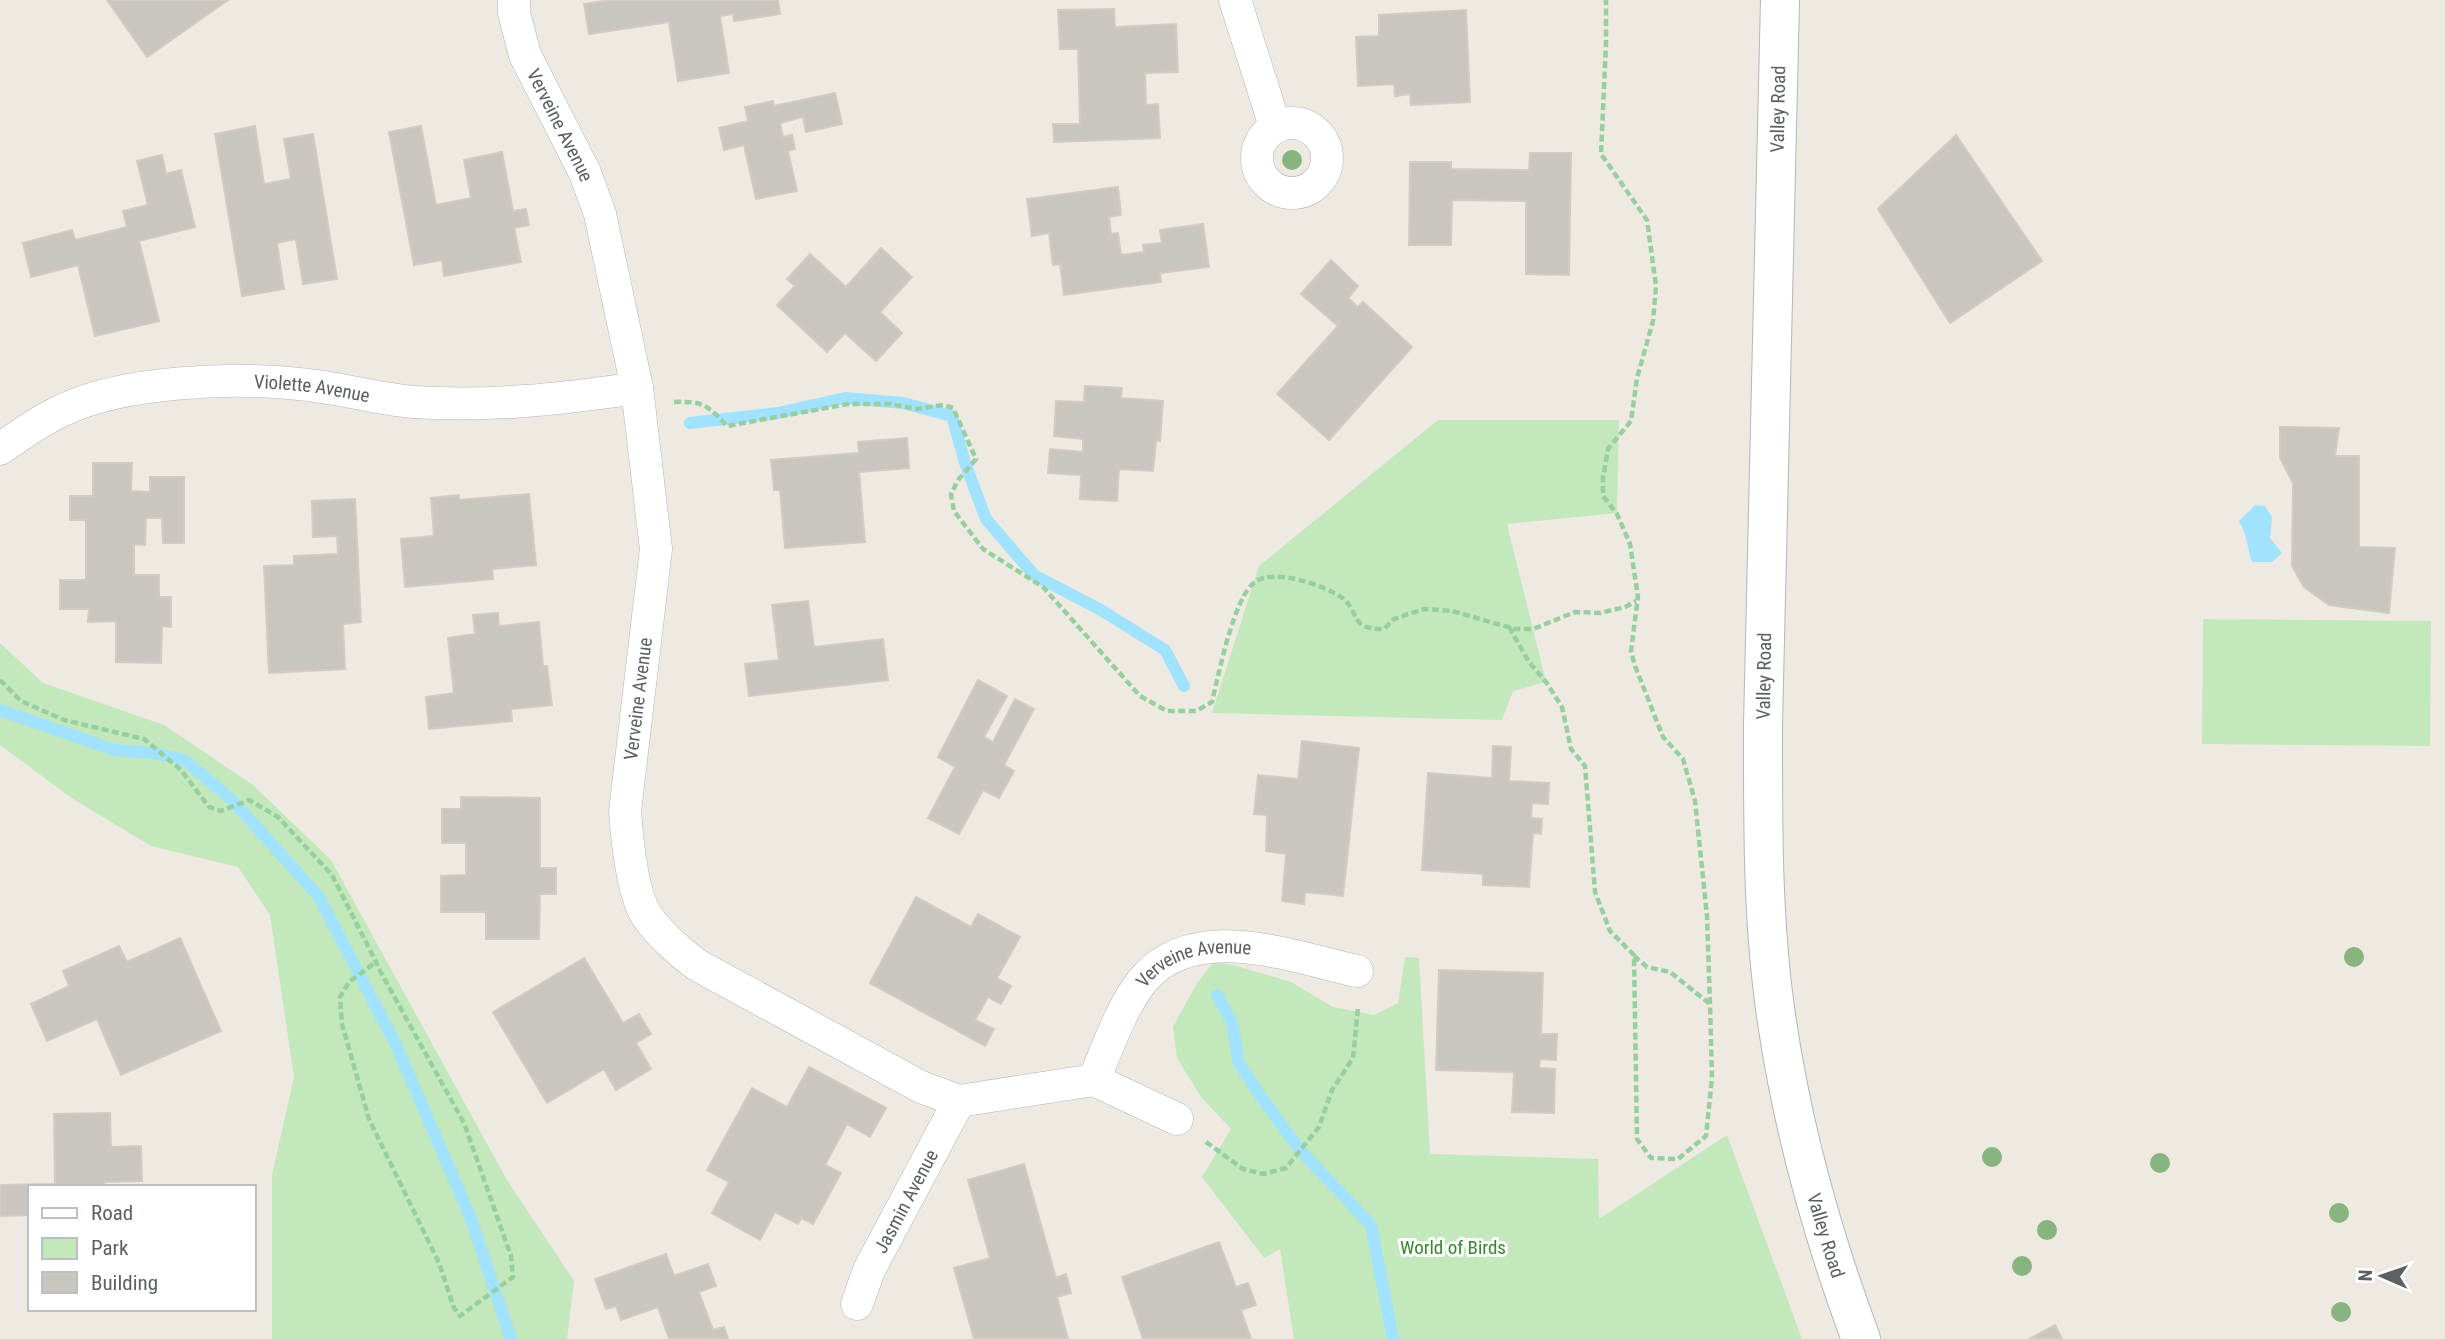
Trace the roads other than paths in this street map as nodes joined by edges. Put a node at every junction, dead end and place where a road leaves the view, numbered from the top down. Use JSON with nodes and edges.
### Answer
{"nodes":[{"id":1,"x":514,"y":0,"type":"edge"},
{"id":2,"x":1235,"y":0,"type":"edge"},
{"id":3,"x":1780,"y":0,"type":"edge"},
{"id":4,"x":1275,"y":126,"type":"dead end"},
{"id":5,"x":636,"y":388,"type":"junction"},
{"id":6,"x":0,"y":449,"type":"edge"},
{"id":7,"x":1357,"y":971,"type":"road end"},
{"id":8,"x":1094,"y":1080,"type":"junction"},
{"id":9,"x":959,"y":1101,"type":"junction"},
{"id":10,"x":1177,"y":1119,"type":"road end"},
{"id":11,"x":857,"y":1304,"type":"dead end"},
{"id":12,"x":1861,"y":1339,"type":"edge"}],
"edges":[{"from":1,"to":5,"type":"street","name":"Verveine Avenue"},
{"from":2,"to":4,"type":"street"},
{"from":3,"to":12,"type":"street","name":"Valley Road"},
{"from":5,"to":6,"type":"street","name":"Violette Avenue"},
{"from":5,"to":9,"type":"street","name":"Verveine Avenue"},
{"from":7,"to":8,"type":"street","name":"Verveine Avenue"},
{"from":8,"to":9,"type":"street","name":"Verveine Avenue"},
{"from":8,"to":10,"type":"street"},
{"from":9,"to":11,"type":"street","name":"Jasmin Avenue"}]}
